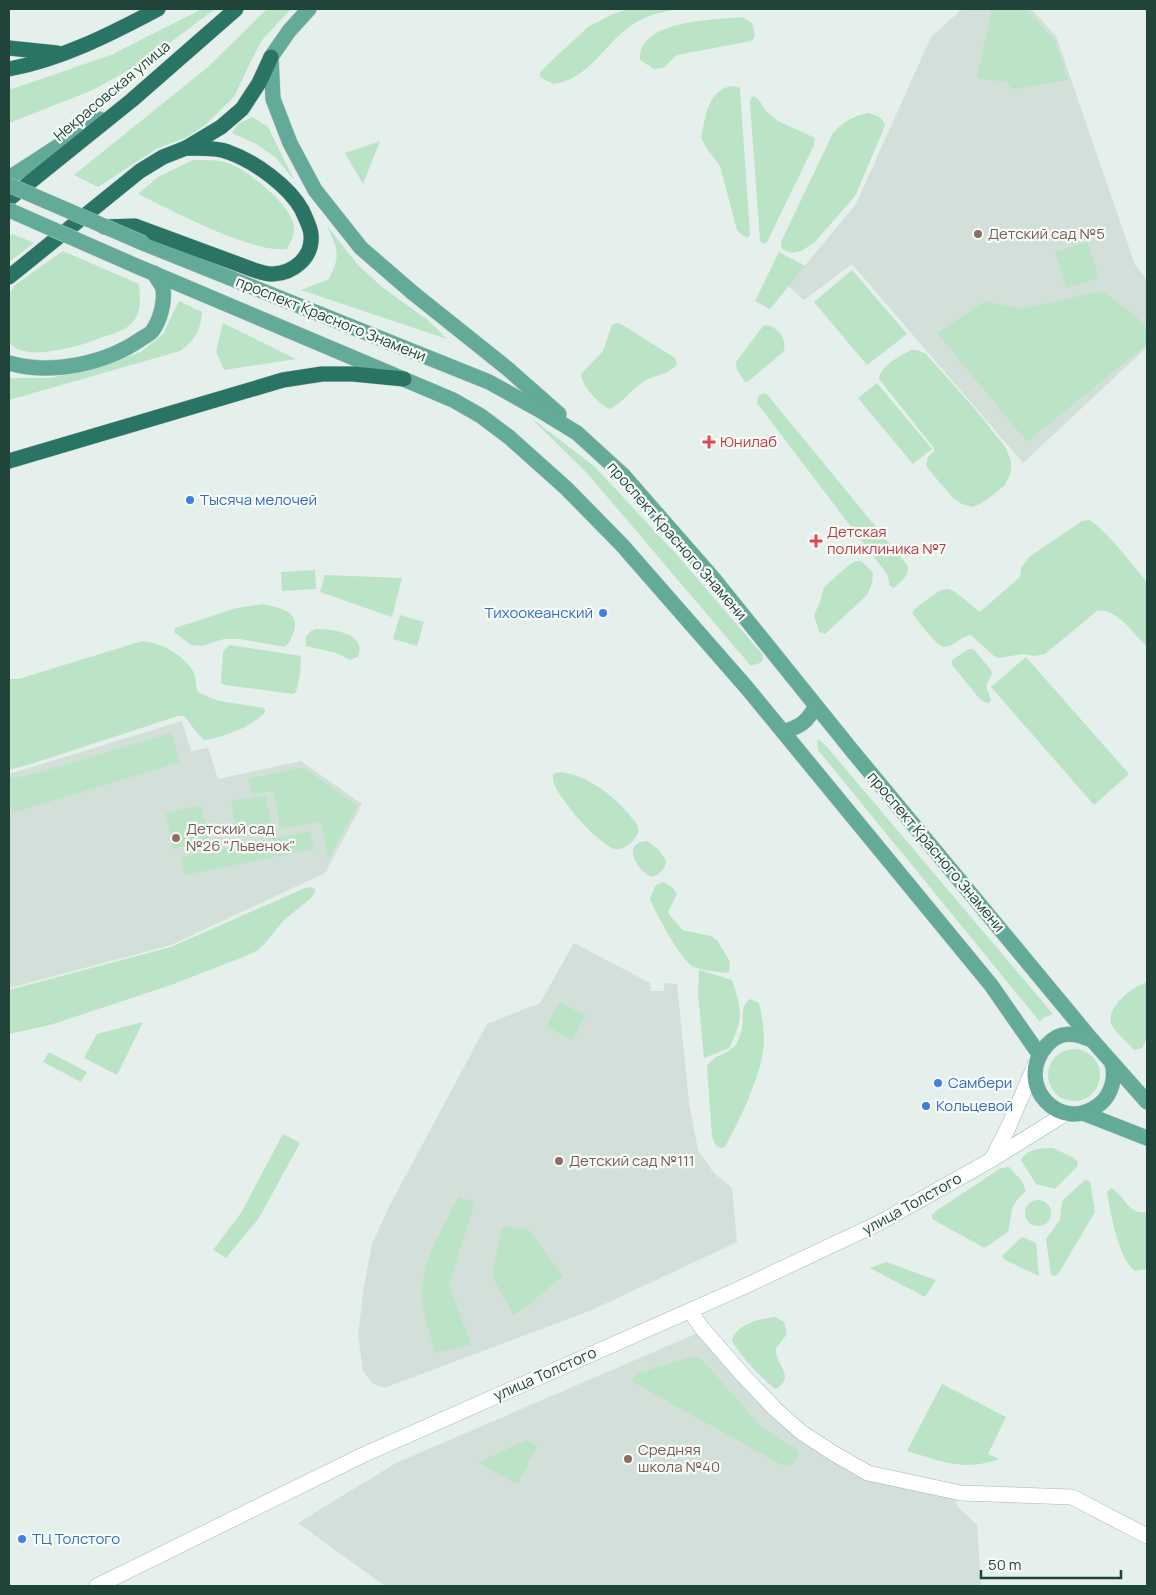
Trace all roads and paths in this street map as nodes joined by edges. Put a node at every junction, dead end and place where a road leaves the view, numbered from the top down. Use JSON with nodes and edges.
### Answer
{"nodes":[{"id":1,"x":158,"y":9,"type":"edge"},
{"id":2,"x":236,"y":9,"type":"edge"},
{"id":3,"x":309,"y":9,"type":"edge"},
{"id":4,"x":9,"y":48,"type":"edge"},
{"id":5,"x":66,"y":53,"type":"junction"},
{"id":6,"x":271,"y":56,"type":"junction"},
{"id":7,"x":9,"y":68,"type":"edge"},
{"id":8,"x":132,"y":100,"type":"junction"},
{"id":9,"x":186,"y":148,"type":"junction"},
{"id":10,"x":9,"y":176,"type":"edge"},
{"id":11,"x":9,"y":185,"type":"edge"},
{"id":12,"x":38,"y":198,"type":"junction"},
{"id":13,"x":9,"y":199,"type":"edge"},
{"id":14,"x":9,"y":210,"type":"edge"},
{"id":15,"x":146,"y":237,"type":"junction"},
{"id":16,"x":154,"y":273,"type":"junction"},
{"id":17,"x":9,"y":277,"type":"edge"},
{"id":18,"x":9,"y":363,"type":"edge"},
{"id":19,"x":404,"y":380,"type":"junction"},
{"id":20,"x":577,"y":433,"type":"junction"},
{"id":21,"x":9,"y":461,"type":"edge"},
{"id":22,"x":816,"y":706,"type":"junction"},
{"id":23,"x":783,"y":732,"type":"junction"},
{"id":24,"x":1092,"y":1040,"type":"junction"},
{"id":25,"x":1037,"y":1060,"type":"junction"},
{"id":26,"x":1112,"y":1063,"type":"junction"},
{"id":27,"x":1147,"y":1102,"type":"edge"},
{"id":28,"x":1083,"y":1113,"type":"junction"},
{"id":29,"x":1065,"y":1114,"type":"junction"},
{"id":30,"x":1147,"y":1138,"type":"edge"},
{"id":31,"x":991,"y":1160,"type":"junction"},
{"id":32,"x":690,"y":1311,"type":"junction"},
{"id":33,"x":1147,"y":1536,"type":"edge"},
{"id":34,"x":97,"y":1586,"type":"edge"}],
"edges":[{"from":1,"to":5,"type":"highway"},
{"from":2,"to":8,"type":"highway","name":"Некрасовская улица"},
{"from":3,"to":6,"type":"main road"},
{"from":4,"to":5,"type":"highway"},
{"from":5,"to":7,"type":"highway"},
{"from":6,"to":9,"type":"highway"},
{"from":6,"to":20,"type":"main road"},
{"from":8,"to":10,"type":"main road"},
{"from":8,"to":13,"type":"highway","name":"Некрасовская улица"},
{"from":9,"to":15,"type":"highway"},
{"from":9,"to":17,"type":"highway"},
{"from":10,"to":12,"type":"main road","bridge":true},
{"from":11,"to":12,"type":"main road","name":"проспект Красного Знамени","bridge":true},
{"from":12,"to":15,"type":"main road","name":"проспект Красного Знамени","bridge":true},
{"from":14,"to":16,"type":"main road","name":"проспект Красного Знамени","bridge":true},
{"from":15,"to":20,"type":"main road","name":"проспект Красного Знамени"},
{"from":16,"to":18,"type":"main road"},
{"from":16,"to":19,"type":"main road","name":"проспект Красного Знамени"},
{"from":19,"to":21,"type":"highway"},
{"from":19,"to":23,"type":"main road","name":"проспект Красного Знамени"},
{"from":20,"to":22,"type":"main road","name":"проспект Красного Знамени"},
{"from":22,"to":23,"type":"main road"},
{"from":22,"to":24,"type":"main road","name":"проспект Красного Знамени"},
{"from":23,"to":25,"type":"main road","name":"проспект Красного Знамени"},
{"from":24,"to":25,"type":"main road"},
{"from":24,"to":26,"type":"main road","name":"проспект Красного Знамени"},
{"from":25,"to":29,"type":"main road","name":"проспект Красного Знамени"},
{"from":25,"to":31,"type":"main road"},
{"from":26,"to":27,"type":"main road","name":"проспект Красного Знамени"},
{"from":26,"to":28,"type":"main road"},
{"from":28,"to":29,"type":"main road"},
{"from":28,"to":30,"type":"main road"},
{"from":29,"to":31,"type":"main road","name":"улица Толстого"},
{"from":31,"to":32,"type":"main road","name":"улица Толстого"},
{"from":32,"to":33,"type":"main road"},
{"from":32,"to":34,"type":"main road","name":"улица Толстого"}]}
